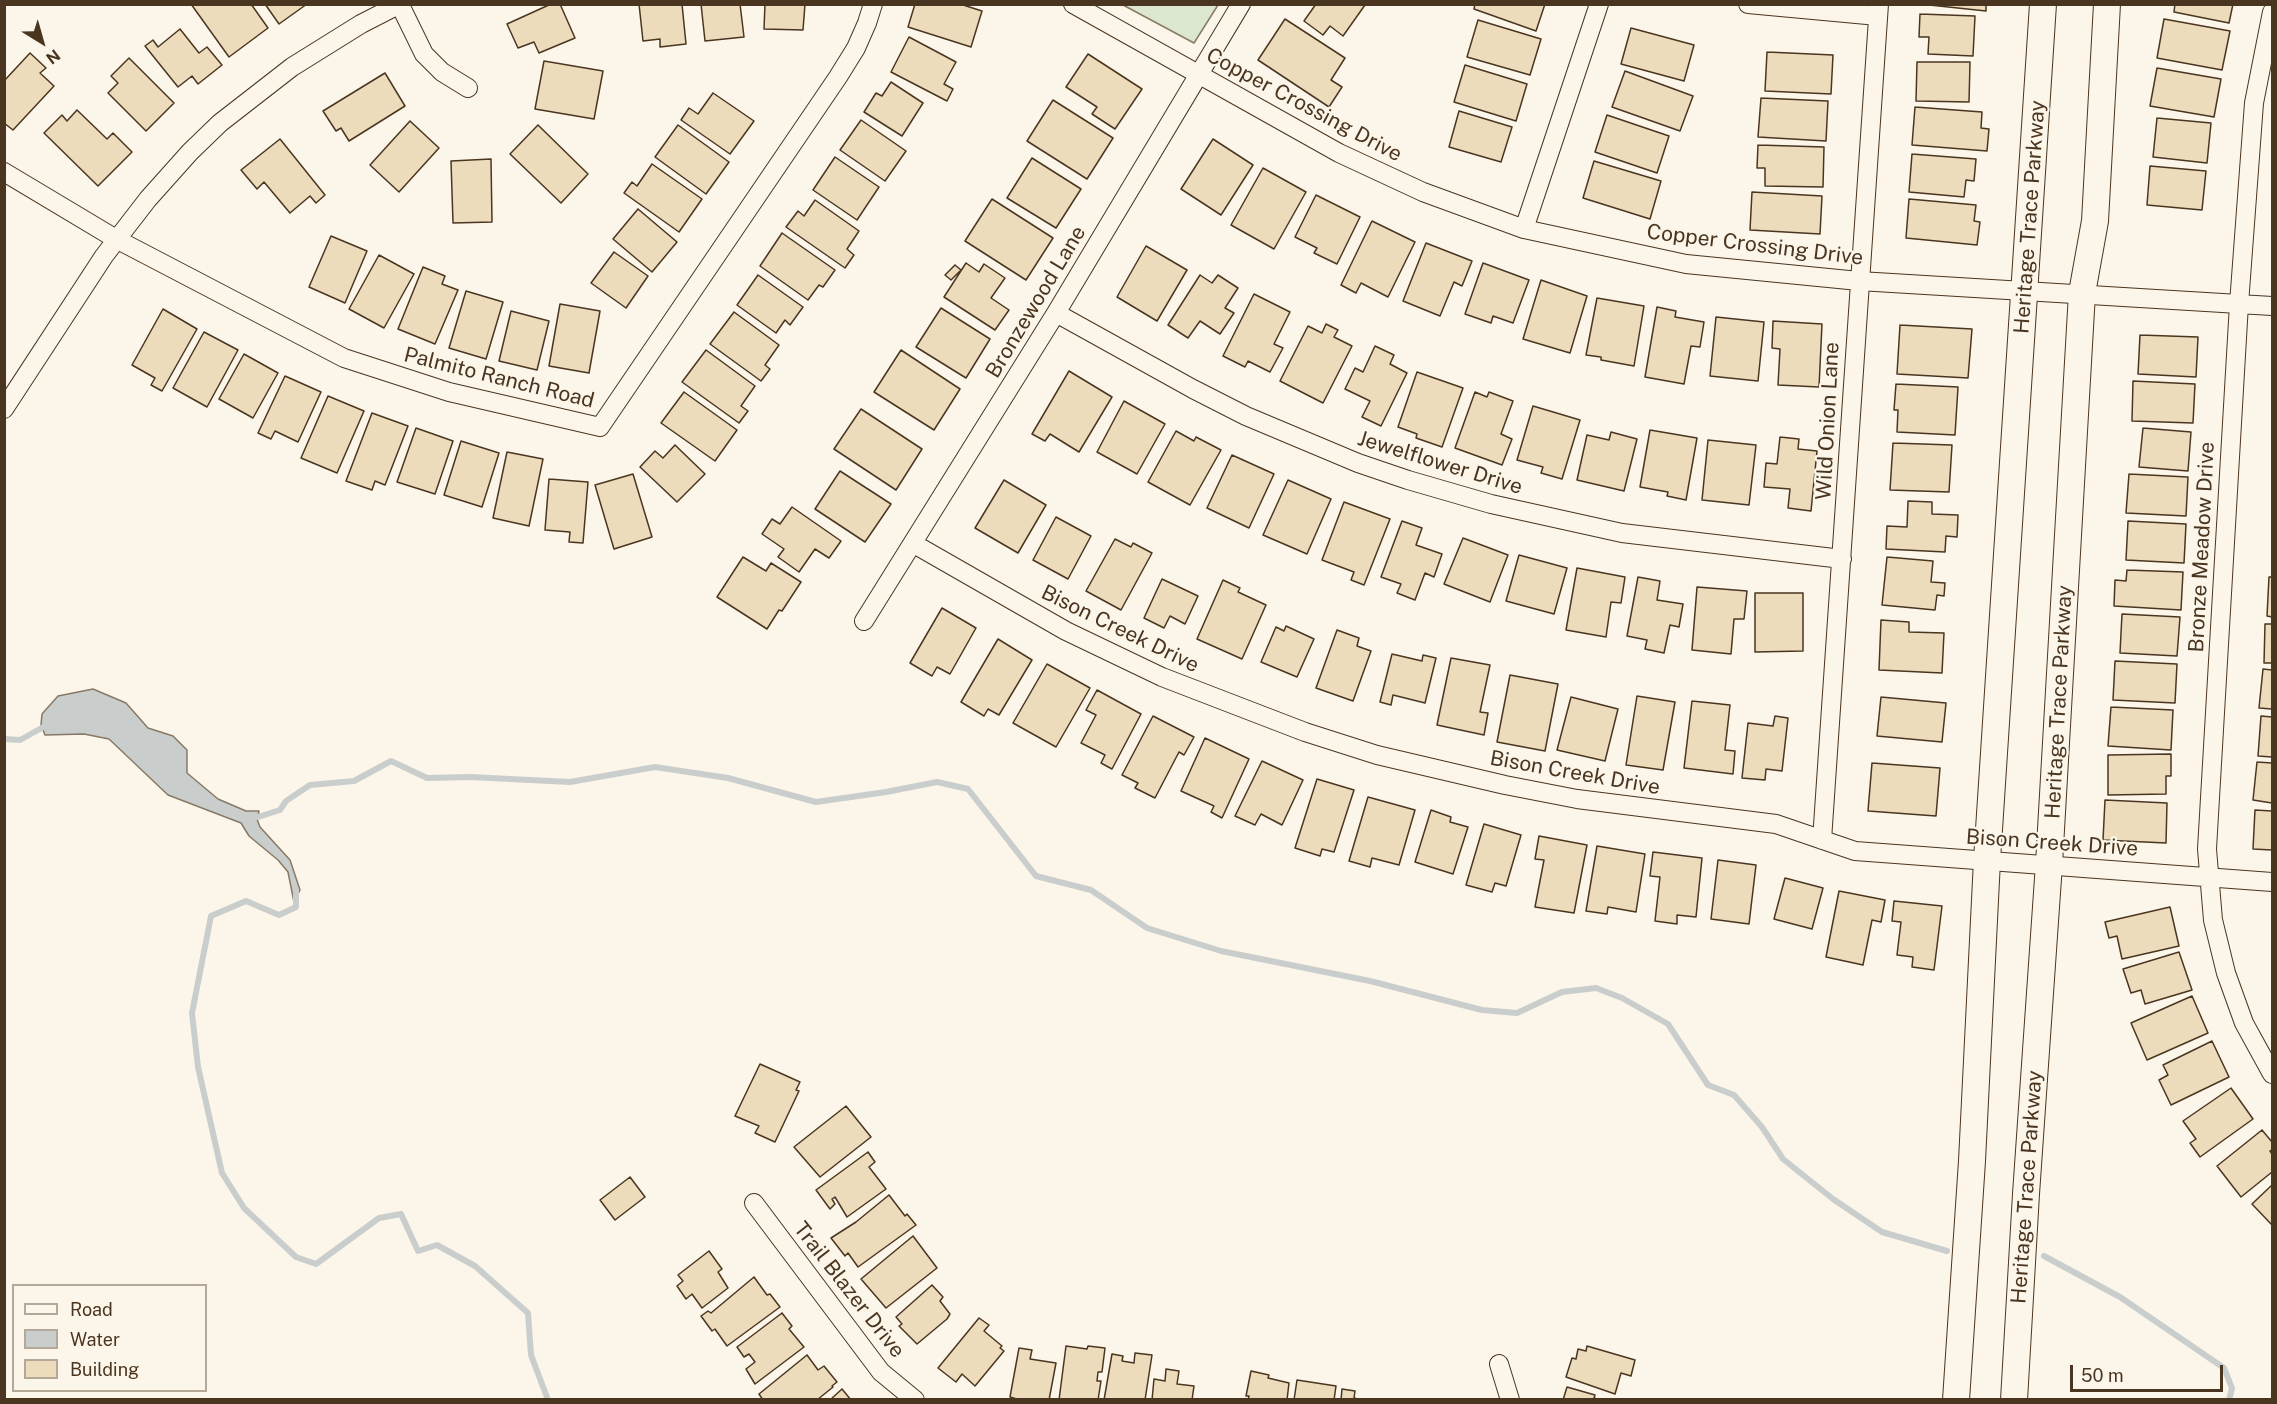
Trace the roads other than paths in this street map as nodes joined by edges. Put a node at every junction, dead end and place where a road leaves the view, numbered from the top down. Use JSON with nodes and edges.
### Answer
{"nodes":[{"id":1,"x":873,"y":4,"type":"edge"},
{"id":2,"x":1073,"y":4,"type":"edge"},
{"id":3,"x":1241,"y":4,"type":"edge"},
{"id":4,"x":1599,"y":4,"type":"edge"},
{"id":5,"x":1748,"y":4,"type":"edge"},
{"id":6,"x":2043,"y":4,"type":"edge"},
{"id":7,"x":2108,"y":4,"type":"edge"},
{"id":8,"x":400,"y":5,"type":"edge"},
{"id":9,"x":1878,"y":10,"type":"edge"},
{"id":10,"x":2272,"y":12,"type":"edge"},
{"id":11,"x":1198,"y":75,"type":"junction"},
{"id":12,"x":468,"y":88,"type":"dead end"},
{"id":13,"x":4,"y":172,"type":"edge"},
{"id":14,"x":1524,"y":229,"type":"junction"},
{"id":15,"x":116,"y":239,"type":"junction"},
{"id":16,"x":1859,"y":281,"type":"junction"},
{"id":17,"x":2026,"y":291,"type":"junction"},
{"id":18,"x":2082,"y":293,"type":"junction"},
{"id":19,"x":2239,"y":304,"type":"junction"},
{"id":20,"x":2272,"y":306,"type":"edge"},
{"id":21,"x":1056,"y":313,"type":"junction"},
{"id":22,"x":4,"y":409,"type":"edge"},
{"id":23,"x":914,"y":544,"type":"junction"},
{"id":24,"x":1842,"y":559,"type":"junction"},
{"id":25,"x":864,"y":621,"type":"dead end"},
{"id":26,"x":1822,"y":840,"type":"junction"},
{"id":27,"x":1987,"y":860,"type":"junction"},
{"id":28,"x":2049,"y":864,"type":"junction"},
{"id":29,"x":2208,"y":878,"type":"junction"},
{"id":30,"x":2272,"y":882,"type":"edge"},
{"id":31,"x":2272,"y":1074,"type":"edge"},
{"id":32,"x":754,"y":1203,"type":"dead end"},
{"id":33,"x":1499,"y":1364,"type":"dead end"},
{"id":34,"x":915,"y":1400,"type":"edge"},
{"id":35,"x":1510,"y":1400,"type":"edge"},
{"id":36,"x":1956,"y":1400,"type":"edge"},
{"id":37,"x":2014,"y":1400,"type":"edge"}],
"edges":[{"from":1,"to":15,"type":"street","name":"Palmito Ranch Road"},
{"from":2,"to":11,"type":"street","name":"Copper Crossing Drive"},
{"from":3,"to":11,"type":"street","name":"Bronzewood Lane"},
{"from":4,"to":14,"type":"street"},
{"from":5,"to":9,"type":"street"},
{"from":6,"to":17,"type":"street","name":"Heritage Trace Parkway"},
{"from":7,"to":18,"type":"street","name":"Heritage Trace Parkway"},
{"from":8,"to":12,"type":"street"},
{"from":8,"to":15,"type":"street"},
{"from":9,"to":16,"type":"street","name":"Wild Onion Lane"},
{"from":10,"to":19,"type":"street","name":"Bronze Meadow Drive"},
{"from":11,"to":14,"type":"street","name":"Copper Crossing Drive"},
{"from":11,"to":21,"type":"street","name":"Bronzewood Lane"},
{"from":13,"to":15,"type":"street","name":"Palmito Ranch Road"},
{"from":14,"to":16,"type":"street","name":"Copper Crossing Drive"},
{"from":15,"to":22,"type":"street"},
{"from":16,"to":17,"type":"street","name":"Copper Crossing Drive"},
{"from":16,"to":24,"type":"street","name":"Wild Onion Lane"},
{"from":17,"to":18,"type":"street","name":"Copper Crossing Drive"},
{"from":17,"to":27,"type":"street","name":"Heritage Trace Parkway"},
{"from":18,"to":19,"type":"street","name":"Copper Crossing Drive"},
{"from":18,"to":28,"type":"street","name":"Heritage Trace Parkway"},
{"from":19,"to":20,"type":"street","name":"Copper Crossing Drive"},
{"from":19,"to":29,"type":"street","name":"Bronze Meadow Drive"},
{"from":21,"to":23,"type":"street","name":"Bronzewood Lane"},
{"from":21,"to":24,"type":"street","name":"Jewelflower Drive"},
{"from":23,"to":25,"type":"street","name":"Bronzewood Lane"},
{"from":23,"to":26,"type":"street","name":"Bison Creek Drive"},
{"from":24,"to":26,"type":"street","name":"Wild Onion Lane"},
{"from":26,"to":27,"type":"street","name":"Bison Creek Drive"},
{"from":27,"to":28,"type":"street","name":"Bison Creek Drive"},
{"from":27,"to":36,"type":"street","name":"Heritage Trace Parkway"},
{"from":28,"to":29,"type":"street","name":"Bison Creek Drive"},
{"from":28,"to":37,"type":"street","name":"Heritage Trace Parkway"},
{"from":29,"to":30,"type":"street","name":"Bison Creek Drive"},
{"from":29,"to":31,"type":"street","name":"Bronze Meadow Drive"},
{"from":32,"to":34,"type":"street","name":"Trail Blazer Drive"},
{"from":33,"to":35,"type":"street"}]}
